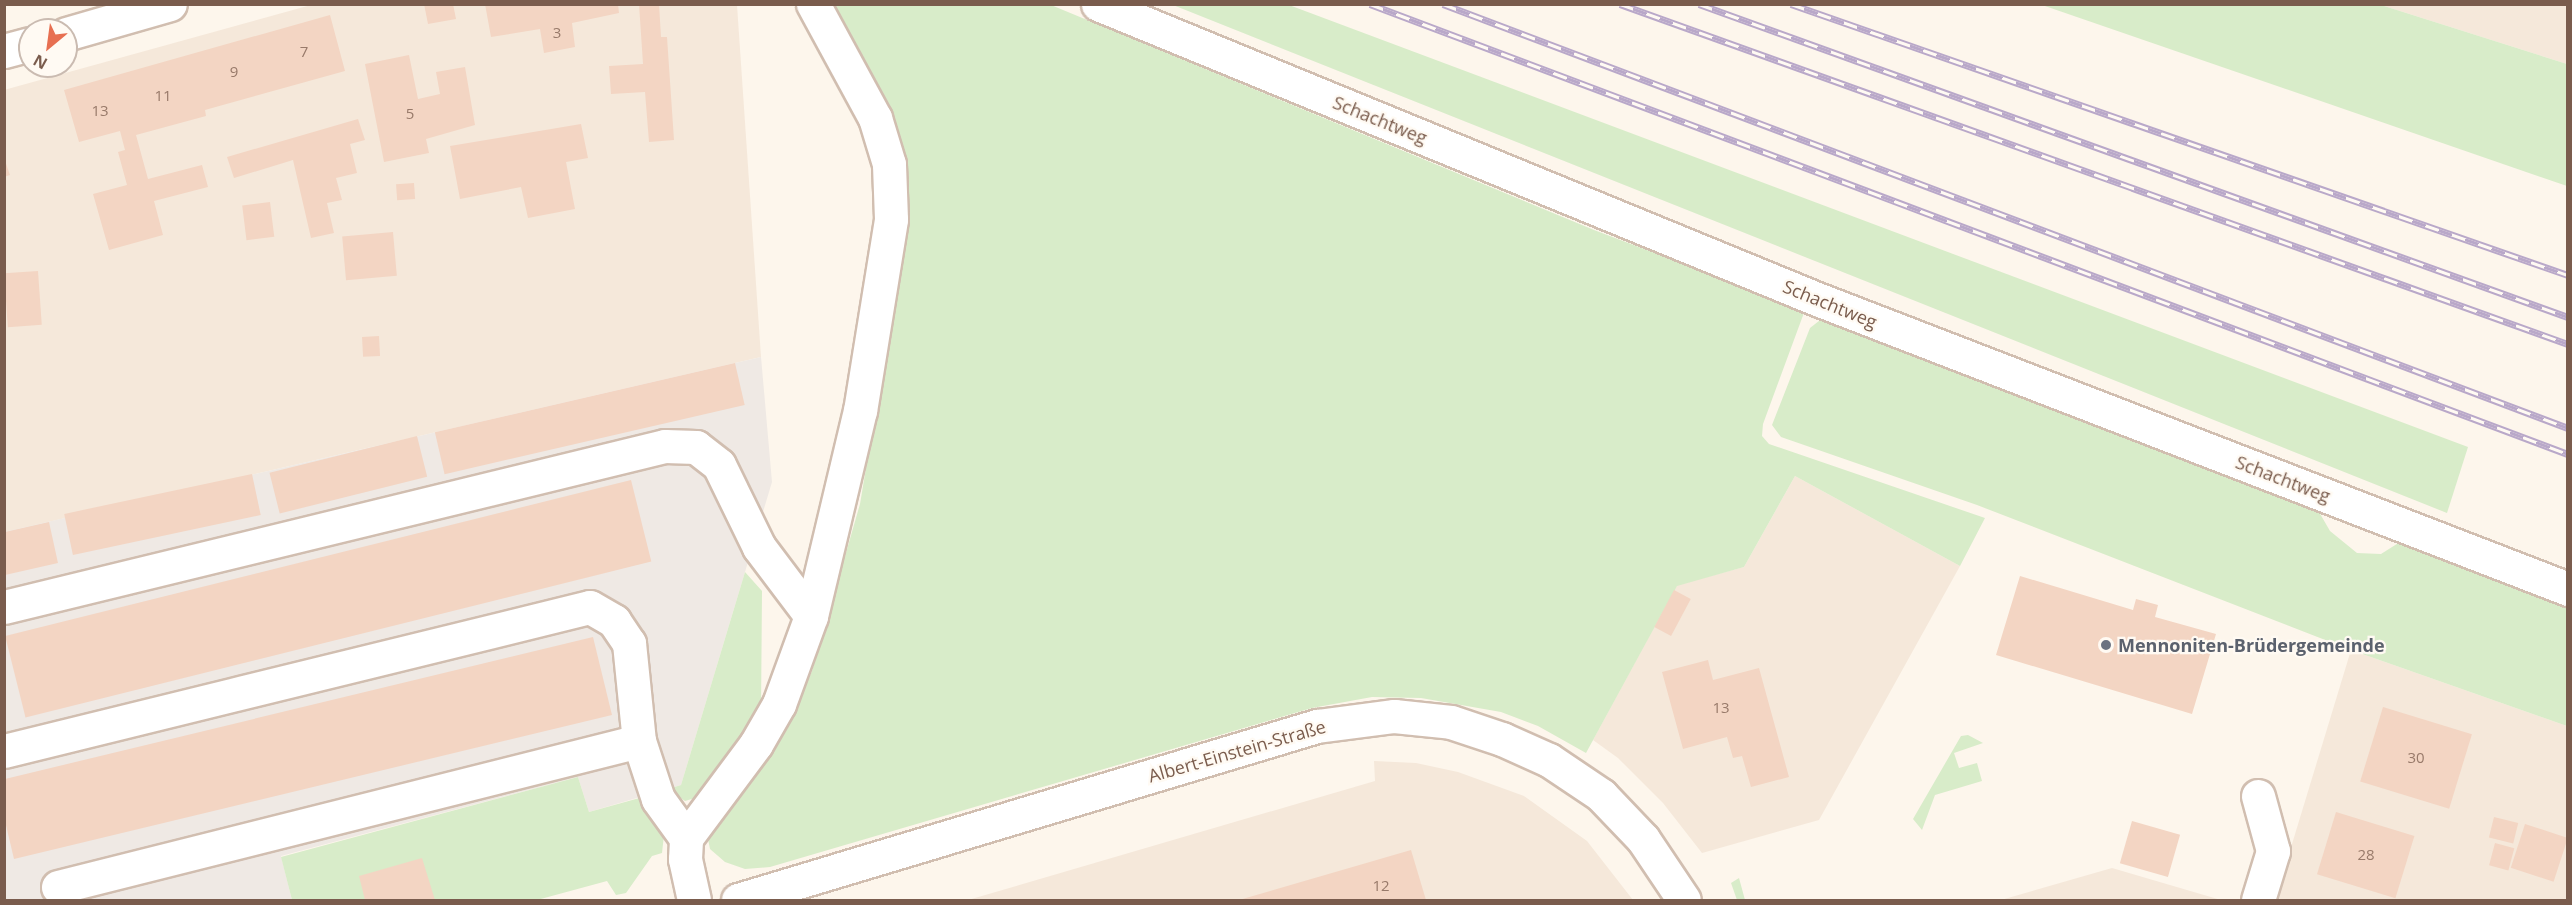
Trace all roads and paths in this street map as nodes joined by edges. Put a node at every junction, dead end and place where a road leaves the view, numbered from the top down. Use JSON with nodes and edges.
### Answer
{"nodes":[{"id":1,"x":170,"y":4,"type":"edge"},
{"id":2,"x":813,"y":4,"type":"edge"},
{"id":3,"x":1098,"y":4,"type":"edge"},
{"id":4,"x":78,"y":31,"type":"edge"},
{"id":5,"x":2568,"y":590,"type":"edge"},
{"id":6,"x":4,"y":607,"type":"edge"},
{"id":7,"x":811,"y":616,"type":"junction"},
{"id":8,"x":639,"y":741,"type":"junction"},
{"id":9,"x":4,"y":751,"type":"edge"},
{"id":10,"x":2258,"y":796,"type":"dead end"},
{"id":11,"x":686,"y":838,"type":"junction"},
{"id":12,"x":58,"y":887,"type":"dead end"},
{"id":13,"x":694,"y":900,"type":"edge"},
{"id":14,"x":738,"y":900,"type":"edge"},
{"id":15,"x":1684,"y":900,"type":"edge"},
{"id":16,"x":2259,"y":900,"type":"edge"}],
"edges":[{"from":1,"to":4,"type":"street"},
{"from":2,"to":7,"type":"street"},
{"from":3,"to":5,"type":"street","name":"Schachtweg"},
{"from":6,"to":7,"type":"street"},
{"from":7,"to":11,"type":"street"},
{"from":8,"to":9,"type":"street"},
{"from":8,"to":11,"type":"street"},
{"from":8,"to":12,"type":"street"},
{"from":10,"to":16,"type":"street"},
{"from":11,"to":13,"type":"street"},
{"from":14,"to":15,"type":"street","name":"Albert-Einstein-Straße"}]}
